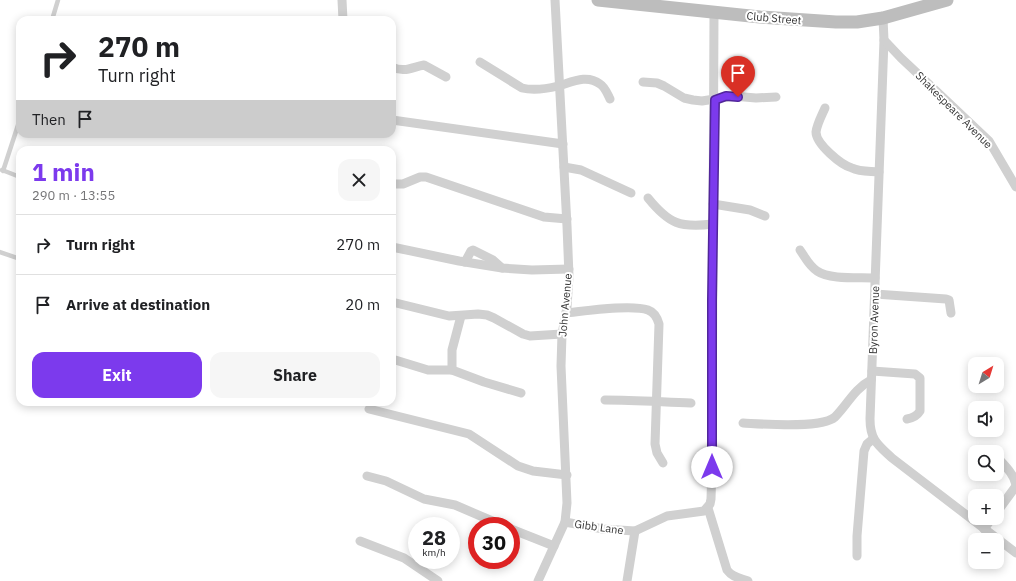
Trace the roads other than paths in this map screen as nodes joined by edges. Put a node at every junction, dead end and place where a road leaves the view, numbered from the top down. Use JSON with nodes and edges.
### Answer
{"nodes":[{"id":1,"x":58,"y":0,"type":"edge"},
{"id":2,"x":342,"y":0,"type":"edge"},
{"id":3,"x":555,"y":0,"type":"edge"},
{"id":4,"x":598,"y":0,"type":"edge"},
{"id":5,"x":947,"y":0,"type":"edge"},
{"id":6,"x":714,"y":12,"type":"junction"},
{"id":7,"x":53,"y":16,"type":"edge"},
{"id":8,"x":342,"y":16,"type":"edge"},
{"id":9,"x":883,"y":18,"type":"junction"},
{"id":10,"x":884,"y":40,"type":"junction"},
{"id":11,"x":480,"y":62,"type":"dead end"},
{"id":12,"x":396,"y":69,"type":"edge"},
{"id":13,"x":446,"y":77,"type":"dead end"},
{"id":14,"x":643,"y":82,"type":"dead end"},
{"id":15,"x":559,"y":86,"type":"junction"},
{"id":16,"x":776,"y":96,"type":"dead end"},
{"id":17,"x":610,"y":99,"type":"dead end"},
{"id":18,"x":715,"y":100,"type":"junction"},
{"id":19,"x":825,"y":108,"type":"dead end"},
{"id":20,"x":396,"y":121,"type":"edge"},
{"id":21,"x":16,"y":130,"type":"edge"},
{"id":22,"x":563,"y":144,"type":"junction"},
{"id":23,"x":564,"y":167,"type":"junction"},
{"id":24,"x":1,"y":170,"type":"edge"},
{"id":25,"x":879,"y":172,"type":"junction"},
{"id":26,"x":16,"y":176,"type":"edge"},
{"id":27,"x":396,"y":184,"type":"edge"},
{"id":28,"x":1016,"y":187,"type":"edge"},
{"id":29,"x":631,"y":193,"type":"dead end"},
{"id":30,"x":648,"y":198,"type":"dead end"},
{"id":31,"x":713,"y":204,"type":"junction"},
{"id":32,"x":765,"y":216,"type":"dead end"},
{"id":33,"x":567,"y":218,"type":"junction"},
{"id":34,"x":713,"y":224,"type":"junction"},
{"id":35,"x":396,"y":248,"type":"edge"},
{"id":36,"x":800,"y":250,"type":"dead end"},
{"id":37,"x":0,"y":252,"type":"edge"},
{"id":38,"x":16,"y":258,"type":"edge"},
{"id":39,"x":465,"y":262,"type":"junction"},
{"id":40,"x":502,"y":268,"type":"junction"},
{"id":41,"x":569,"y":268,"type":"junction"},
{"id":42,"x":875,"y":278,"type":"junction"},
{"id":43,"x":875,"y":294,"type":"junction"},
{"id":44,"x":396,"y":303,"type":"edge"},
{"id":45,"x":566,"y":313,"type":"junction"},
{"id":46,"x":951,"y":313,"type":"dead end"},
{"id":47,"x":461,"y":316,"type":"junction"},
{"id":48,"x":562,"y":334,"type":"junction"},
{"id":49,"x":396,"y":360,"type":"edge"},
{"id":50,"x":452,"y":370,"type":"junction"},
{"id":51,"x":872,"y":375,"type":"junction"},
{"id":52,"x":520,"y":393,"type":"dead end"},
{"id":53,"x":605,"y":400,"type":"dead end"},
{"id":54,"x":656,"y":402,"type":"junction"},
{"id":55,"x":691,"y":402,"type":"dead end"},
{"id":56,"x":369,"y":409,"type":"dead end"},
{"id":57,"x":907,"y":419,"type":"dead end"},
{"id":58,"x":744,"y":424,"type":"dead end"},
{"id":59,"x":873,"y":439,"type":"junction"},
{"id":60,"x":663,"y":464,"type":"dead end"},
{"id":61,"x":1004,"y":465,"type":"edge"},
{"id":62,"x":566,"y":475,"type":"junction"},
{"id":63,"x":367,"y":476,"type":"dead end"},
{"id":64,"x":1016,"y":485,"type":"edge"},
{"id":65,"x":1004,"y":502,"type":"edge"},
{"id":66,"x":708,"y":508,"type":"junction"},
{"id":67,"x":483,"y":517,"type":"edge"},
{"id":68,"x":565,"y":522,"type":"junction"},
{"id":69,"x":987,"y":525,"type":"edge"},
{"id":70,"x":984,"y":529,"type":"junction"},
{"id":71,"x":635,"y":531,"type":"junction"},
{"id":72,"x":520,"y":533,"type":"edge"},
{"id":73,"x":360,"y":541,"type":"dead end"},
{"id":74,"x":554,"y":546,"type":"junction"},
{"id":75,"x":1016,"y":553,"type":"edge"},
{"id":76,"x":857,"y":556,"type":"dead end"},
{"id":77,"x":438,"y":581,"type":"edge"},
{"id":78,"x":538,"y":581,"type":"edge"},
{"id":79,"x":627,"y":581,"type":"edge"},
{"id":80,"x":748,"y":581,"type":"edge"}],
"edges":[{"from":1,"to":7,"type":"lane"},
{"from":2,"to":8,"type":"street"},
{"from":3,"to":15,"type":"street","name":"John Avenue"},
{"from":4,"to":6,"type":"main road","name":"Club Street"},
{"from":5,"to":9,"type":"main road","name":"Club Street"},
{"from":6,"to":9,"type":"main road","name":"Club Street"},
{"from":6,"to":18,"type":"street"},
{"from":9,"to":10,"type":"street","name":"Byron Avenue"},
{"from":10,"to":25,"type":"street","name":"Byron Avenue"},
{"from":10,"to":28,"type":"street","name":"Shakespeare Avenue"},
{"from":11,"to":15,"type":"street"},
{"from":12,"to":13,"type":"street"},
{"from":14,"to":18,"type":"street"},
{"from":15,"to":17,"type":"street"},
{"from":15,"to":22,"type":"street","name":"John Avenue"},
{"from":16,"to":18,"type":"street"},
{"from":18,"to":31,"type":"street"},
{"from":19,"to":25,"type":"street"},
{"from":20,"to":22,"type":"street"},
{"from":21,"to":24,"type":"lane"},
{"from":22,"to":23,"type":"street","name":"John Avenue"},
{"from":23,"to":29,"type":"street"},
{"from":23,"to":33,"type":"street","name":"John Avenue"},
{"from":24,"to":26,"type":"lane"},
{"from":25,"to":42,"type":"street","name":"Byron Avenue"},
{"from":27,"to":33,"type":"street"},
{"from":30,"to":34,"type":"street"},
{"from":31,"to":32,"type":"street"},
{"from":31,"to":34,"type":"street"},
{"from":33,"to":41,"type":"street","name":"John Avenue"},
{"from":34,"to":66,"type":"street"},
{"from":35,"to":39,"type":"street"},
{"from":36,"to":42,"type":"street"},
{"from":37,"to":38,"type":"lane"},
{"from":39,"to":40,"type":"street"},
{"from":39,"to":40,"type":"street"},
{"from":40,"to":41,"type":"street"},
{"from":41,"to":45,"type":"street","name":"John Avenue"},
{"from":42,"to":43,"type":"street","name":"Byron Avenue"},
{"from":43,"to":46,"type":"street"},
{"from":43,"to":51,"type":"street","name":"Byron Avenue"},
{"from":44,"to":47,"type":"street"},
{"from":45,"to":48,"type":"street","name":"John Avenue"},
{"from":45,"to":54,"type":"street"},
{"from":47,"to":48,"type":"street"},
{"from":47,"to":50,"type":"street"},
{"from":48,"to":62,"type":"street","name":"John Avenue"},
{"from":49,"to":50,"type":"street"},
{"from":50,"to":52,"type":"street"},
{"from":51,"to":57,"type":"street"},
{"from":51,"to":58,"type":"street"},
{"from":51,"to":59,"type":"street","name":"Byron Avenue"},
{"from":53,"to":54,"type":"street"},
{"from":54,"to":55,"type":"street"},
{"from":54,"to":60,"type":"street"},
{"from":56,"to":62,"type":"street"},
{"from":59,"to":70,"type":"street"},
{"from":59,"to":76,"type":"street"},
{"from":61,"to":64,"type":"street"},
{"from":62,"to":68,"type":"street","name":"John Avenue"},
{"from":63,"to":67,"type":"street"},
{"from":64,"to":65,"type":"street"},
{"from":66,"to":71,"type":"street","name":"Gibb Lane"},
{"from":66,"to":80,"type":"street"},
{"from":68,"to":71,"type":"street","name":"Gibb Lane"},
{"from":68,"to":74,"type":"street","name":"John Avenue"},
{"from":69,"to":70,"type":"street"},
{"from":70,"to":75,"type":"street"},
{"from":71,"to":79,"type":"street"},
{"from":72,"to":74,"type":"street"},
{"from":73,"to":77,"type":"street"},
{"from":74,"to":78,"type":"street","name":"John Avenue"}]}
